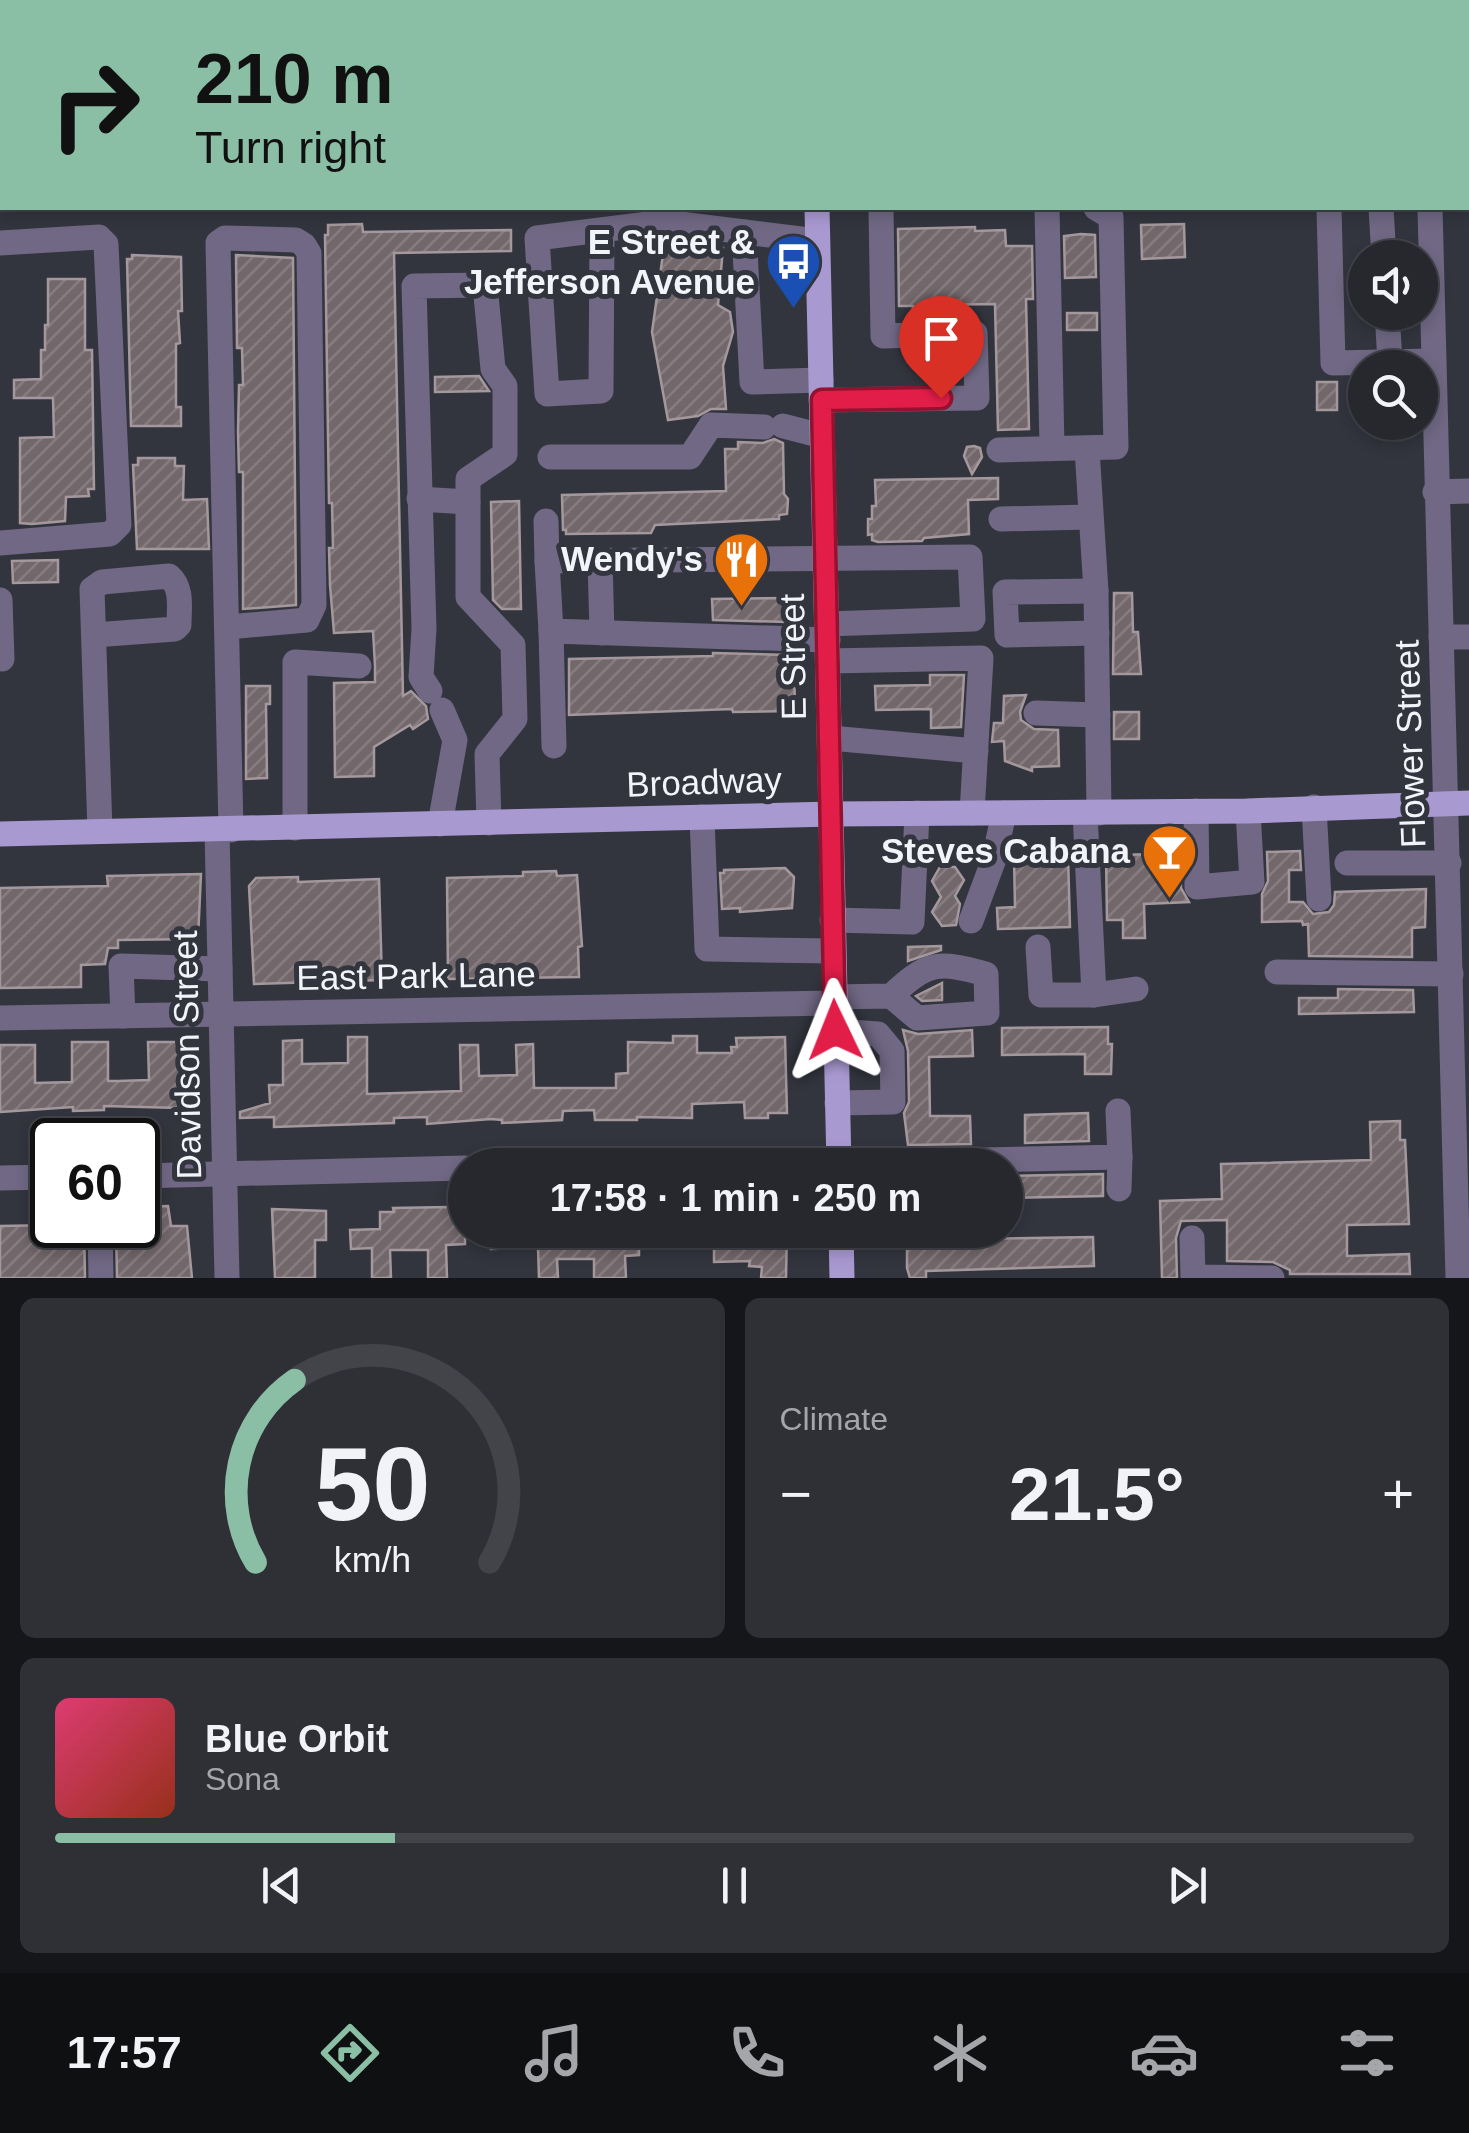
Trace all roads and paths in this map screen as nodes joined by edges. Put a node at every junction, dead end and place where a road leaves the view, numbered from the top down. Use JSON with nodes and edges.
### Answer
{"nodes":[{"id":1,"x":816,"y":210,"type":"edge"},
{"id":2,"x":881,"y":210,"type":"edge"},
{"id":3,"x":1047,"y":210,"type":"edge"},
{"id":4,"x":1099,"y":210,"type":"edge"},
{"id":5,"x":1329,"y":210,"type":"edge"},
{"id":6,"x":1381,"y":210,"type":"edge"},
{"id":7,"x":1430,"y":210,"type":"edge"},
{"id":8,"x":602,"y":230,"type":"junction"},
{"id":9,"x":744,"y":232,"type":"junction"},
{"id":10,"x":1383,"y":240,"type":"edge"},
{"id":11,"x":818,"y":241,"type":"junction"},
{"id":12,"x":0,"y":243,"type":"edge"},
{"id":13,"x":1433,"y":350,"type":"edge"},
{"id":14,"x":1348,"y":363,"type":"edge"},
{"id":15,"x":821,"y":390,"type":"junction"},
{"id":16,"x":822,"y":436,"type":"junction"},
{"id":17,"x":1435,"y":440,"type":"edge"},
{"id":18,"x":1052,"y":448,"type":"junction"},
{"id":19,"x":1086,"y":449,"type":"junction"},
{"id":20,"x":999,"y":450,"type":"dead end"},
{"id":21,"x":550,"y":456,"type":"dead end"},
{"id":22,"x":1436,"y":492,"type":"junction"},
{"id":23,"x":1469,"y":492,"type":"edge"},
{"id":24,"x":419,"y":499,"type":"junction"},
{"id":25,"x":468,"y":502,"type":"junction"},
{"id":26,"x":1090,"y":516,"type":"junction"},
{"id":27,"x":1001,"y":519,"type":"dead end"},
{"id":28,"x":546,"y":521,"type":"dead end"},
{"id":29,"x":0,"y":543,"type":"edge"},
{"id":30,"x":826,"y":556,"type":"junction"},
{"id":31,"x":600,"y":560,"type":"junction"},
{"id":32,"x":547,"y":561,"type":"junction"},
{"id":33,"x":1096,"y":591,"type":"junction"},
{"id":34,"x":0,"y":600,"type":"edge"},
{"id":35,"x":228,"y":627,"type":"junction"},
{"id":36,"x":551,"y":631,"type":"junction"},
{"id":37,"x":602,"y":633,"type":"junction"},
{"id":38,"x":1097,"y":633,"type":"junction"},
{"id":39,"x":94,"y":635,"type":"dead end"},
{"id":40,"x":1469,"y":636,"type":"edge"},
{"id":41,"x":1441,"y":637,"type":"junction"},
{"id":42,"x":828,"y":642,"type":"junction"},
{"id":43,"x":2,"y":659,"type":"edge"},
{"id":44,"x":360,"y":666,"type":"dead end"},
{"id":45,"x":1036,"y":713,"type":"dead end"},
{"id":46,"x":1098,"y":714,"type":"junction"},
{"id":47,"x":830,"y":738,"type":"junction"},
{"id":48,"x":455,"y":740,"type":"junction"},
{"id":49,"x":554,"y":746,"type":"dead end"},
{"id":50,"x":976,"y":751,"type":"junction"},
{"id":51,"x":487,"y":754,"type":"junction"},
{"id":52,"x":1458,"y":804,"type":"edge"},
{"id":53,"x":1314,"y":807,"type":"junction"},
{"id":54,"x":1196,"y":810,"type":"junction"},
{"id":55,"x":1248,"y":811,"type":"junction"},
{"id":56,"x":1004,"y":813,"type":"junction"},
{"id":57,"x":1092,"y":813,"type":"junction"},
{"id":58,"x":832,"y":814,"type":"junction"},
{"id":59,"x":916,"y":814,"type":"junction"},
{"id":60,"x":972,"y":814,"type":"junction"},
{"id":61,"x":702,"y":817,"type":"junction"},
{"id":62,"x":489,"y":823,"type":"junction"},
{"id":63,"x":440,"y":824,"type":"junction"},
{"id":64,"x":296,"y":828,"type":"junction"},
{"id":65,"x":224,"y":831,"type":"junction"},
{"id":66,"x":100,"y":832,"type":"junction"},
{"id":67,"x":0,"y":834,"type":"edge"},
{"id":68,"x":1346,"y":862,"type":"dead end"},
{"id":69,"x":1449,"y":864,"type":"junction"},
{"id":70,"x":1319,"y":900,"type":"dead end"},
{"id":71,"x":1459,"y":900,"type":"edge"},
{"id":72,"x":832,"y":920,"type":"junction"},
{"id":73,"x":971,"y":921,"type":"dead end"},
{"id":74,"x":1038,"y":947,"type":"dead end"},
{"id":75,"x":832,"y":951,"type":"junction"},
{"id":76,"x":220,"y":968,"type":"junction"},
{"id":77,"x":1457,"y":969,"type":"edge"},
{"id":78,"x":1277,"y":972,"type":"dead end"},
{"id":79,"x":1136,"y":989,"type":"dead end"},
{"id":80,"x":891,"y":996,"type":"dead end"},
{"id":81,"x":1094,"y":996,"type":"junction"},
{"id":82,"x":834,"y":1000,"type":"junction"},
{"id":83,"x":222,"y":1014,"type":"junction"},
{"id":84,"x":123,"y":1016,"type":"junction"},
{"id":85,"x":0,"y":1018,"type":"edge"},
{"id":86,"x":1461,"y":1019,"type":"edge"},
{"id":87,"x":835,"y":1030,"type":"junction"},
{"id":88,"x":1461,"y":1070,"type":"edge"},
{"id":89,"x":837,"y":1103,"type":"junction"},
{"id":90,"x":1118,"y":1111,"type":"dead end"},
{"id":91,"x":1462,"y":1136,"type":"edge"},
{"id":92,"x":839,"y":1148,"type":"edge"},
{"id":93,"x":1120,"y":1157,"type":"junction"},
{"id":94,"x":1023,"y":1159,"type":"edge"},
{"id":95,"x":448,"y":1168,"type":"edge"},
{"id":96,"x":224,"y":1174,"type":"junction"},
{"id":97,"x":160,"y":1175,"type":"edge"},
{"id":98,"x":30,"y":1177,"type":"edge"},
{"id":99,"x":0,"y":1178,"type":"edge"},
{"id":100,"x":1119,"y":1190,"type":"dead end"},
{"id":101,"x":1192,"y":1238,"type":"dead end"},
{"id":102,"x":1463,"y":1238,"type":"edge"},
{"id":103,"x":100,"y":1248,"type":"edge"},
{"id":104,"x":841,"y":1248,"type":"edge"},
{"id":105,"x":101,"y":1278,"type":"edge"},
{"id":106,"x":227,"y":1278,"type":"edge"},
{"id":107,"x":842,"y":1278,"type":"edge"},
{"id":108,"x":1272,"y":1278,"type":"edge"},
{"id":109,"x":1458,"y":1278,"type":"edge"}],
"edges":[{"from":1,"to":11,"type":"main road","name":"E Street"},
{"from":2,"to":15,"type":"street"},
{"from":3,"to":18,"type":"street"},
{"from":4,"to":19,"type":"street"},
{"from":5,"to":14,"type":"street"},
{"from":6,"to":10,"type":"street"},
{"from":7,"to":13,"type":"street","name":"Flower Street"},
{"from":8,"to":8,"type":"street"},
{"from":8,"to":9,"type":"street"},
{"from":9,"to":11,"type":"street"},
{"from":9,"to":15,"type":"street"},
{"from":11,"to":15,"type":"main road","name":"E Street"},
{"from":12,"to":29,"type":"street"},
{"from":15,"to":16,"type":"main road","name":"E Street"},
{"from":16,"to":21,"type":"street"},
{"from":16,"to":30,"type":"main road","name":"E Street"},
{"from":17,"to":22,"type":"street","name":"Flower Street"},
{"from":18,"to":19,"type":"street"},
{"from":18,"to":20,"type":"street"},
{"from":19,"to":26,"type":"street"},
{"from":22,"to":23,"type":"street"},
{"from":22,"to":41,"type":"street","name":"Flower Street"},
{"from":24,"to":25,"type":"street"},
{"from":24,"to":25,"type":"street"},
{"from":24,"to":48,"type":"street"},
{"from":25,"to":51,"type":"street"},
{"from":26,"to":27,"type":"street"},
{"from":26,"to":33,"type":"street"},
{"from":28,"to":32,"type":"street"},
{"from":30,"to":31,"type":"street"},
{"from":30,"to":42,"type":"main road","name":"E Street"},
{"from":30,"to":42,"type":"street"},
{"from":31,"to":32,"type":"street"},
{"from":31,"to":37,"type":"street"},
{"from":32,"to":36,"type":"street"},
{"from":33,"to":38,"type":"street"},
{"from":33,"to":38,"type":"street"},
{"from":34,"to":43,"type":"street"},
{"from":35,"to":35,"type":"street","name":"Davidson Street"},
{"from":35,"to":65,"type":"street","name":"Davidson Street"},
{"from":36,"to":37,"type":"street"},
{"from":36,"to":49,"type":"street"},
{"from":37,"to":42,"type":"street"},
{"from":38,"to":46,"type":"street"},
{"from":39,"to":66,"type":"street"},
{"from":40,"to":41,"type":"street"},
{"from":41,"to":52,"type":"street","name":"Flower Street"},
{"from":42,"to":47,"type":"main road","name":"E Street"},
{"from":42,"to":50,"type":"street"},
{"from":44,"to":64,"type":"street"},
{"from":45,"to":46,"type":"street"},
{"from":46,"to":57,"type":"street"},
{"from":47,"to":50,"type":"street"},
{"from":47,"to":58,"type":"main road","name":"E Street"},
{"from":48,"to":51,"type":"street"},
{"from":48,"to":63,"type":"street"},
{"from":50,"to":60,"type":"street"},
{"from":51,"to":62,"type":"street"},
{"from":52,"to":53,"type":"main road","name":"Broadway"},
{"from":52,"to":69,"type":"street","name":"Flower Street"},
{"from":53,"to":55,"type":"main road","name":"Broadway"},
{"from":53,"to":70,"type":"street"},
{"from":54,"to":55,"type":"main road","name":"Broadway"},
{"from":54,"to":55,"type":"street"},
{"from":54,"to":57,"type":"main road","name":"Broadway"},
{"from":56,"to":57,"type":"main road","name":"Broadway"},
{"from":56,"to":60,"type":"main road","name":"Broadway"},
{"from":56,"to":73,"type":"street"},
{"from":57,"to":81,"type":"street"},
{"from":58,"to":59,"type":"main road","name":"Broadway"},
{"from":58,"to":61,"type":"main road","name":"Broadway"},
{"from":58,"to":72,"type":"main road","name":"E Street"},
{"from":59,"to":60,"type":"main road","name":"Broadway"},
{"from":59,"to":72,"type":"street"},
{"from":61,"to":62,"type":"main road","name":"Broadway"},
{"from":61,"to":75,"type":"street"},
{"from":62,"to":63,"type":"main road","name":"Broadway"},
{"from":63,"to":64,"type":"main road","name":"Broadway"},
{"from":64,"to":65,"type":"main road","name":"Broadway"},
{"from":65,"to":66,"type":"main road","name":"Broadway"},
{"from":65,"to":76,"type":"street","name":"Davidson Street"},
{"from":66,"to":67,"type":"main road","name":"Broadway"},
{"from":68,"to":69,"type":"street"},
{"from":69,"to":71,"type":"street","name":"Flower Street"},
{"from":71,"to":77,"type":"street","name":"Flower Street"},
{"from":72,"to":75,"type":"main road","name":"E Street"},
{"from":74,"to":81,"type":"street"},
{"from":75,"to":82,"type":"main road","name":"E Street"},
{"from":76,"to":83,"type":"street","name":"Davidson Street"},
{"from":76,"to":84,"type":"street"},
{"from":77,"to":78,"type":"street"},
{"from":77,"to":86,"type":"street","name":"Flower Street"},
{"from":79,"to":81,"type":"street"},
{"from":80,"to":82,"type":"street","name":"East Park Lane"},
{"from":82,"to":83,"type":"street","name":"East Park Lane"},
{"from":82,"to":87,"type":"main road","name":"E Street"},
{"from":83,"to":84,"type":"street","name":"East Park Lane"},
{"from":83,"to":96,"type":"street","name":"Davidson Street"},
{"from":84,"to":85,"type":"street","name":"East Park Lane"},
{"from":86,"to":88,"type":"street","name":"Flower Street"},
{"from":87,"to":89,"type":"main road","name":"E Street"},
{"from":87,"to":89,"type":"street"},
{"from":88,"to":91,"type":"street","name":"Flower Street"},
{"from":89,"to":92,"type":"main road","name":"E Street"},
{"from":90,"to":93,"type":"street"},
{"from":91,"to":102,"type":"street","name":"Flower Street"},
{"from":93,"to":94,"type":"street"},
{"from":93,"to":100,"type":"street"},
{"from":95,"to":96,"type":"street"},
{"from":96,"to":97,"type":"street"},
{"from":96,"to":106,"type":"street","name":"Davidson Street"},
{"from":98,"to":99,"type":"street"},
{"from":101,"to":108,"type":"street"},
{"from":102,"to":109,"type":"street","name":"Flower Street"},
{"from":103,"to":105,"type":"street"},
{"from":104,"to":107,"type":"main road"}]}
